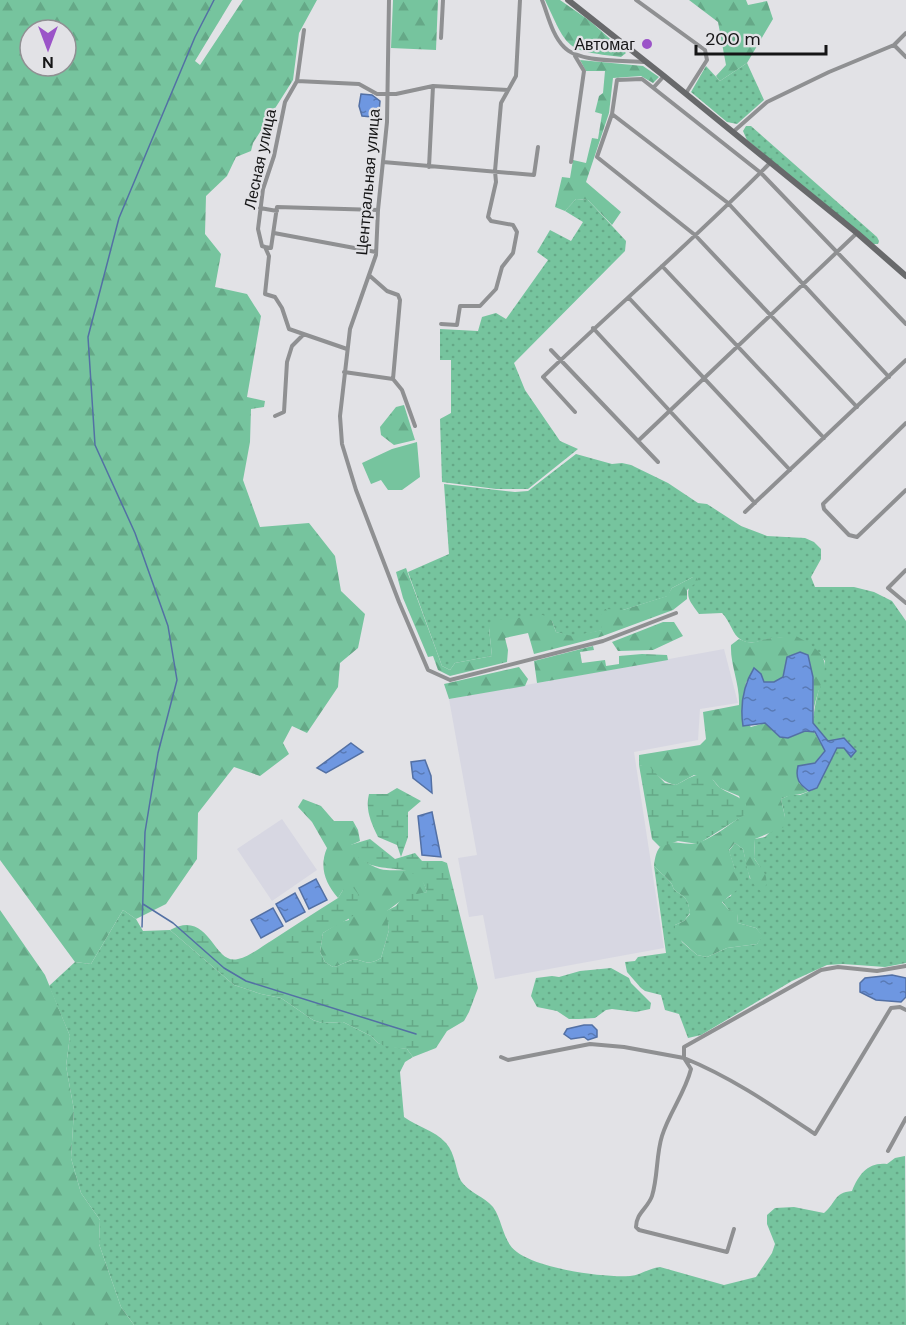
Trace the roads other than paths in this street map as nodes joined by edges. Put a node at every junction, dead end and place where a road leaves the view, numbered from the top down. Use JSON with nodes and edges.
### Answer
{"nodes":[{"id":1,"x":389,"y":0,"type":"edge"},
{"id":2,"x":443,"y":0,"type":"edge"},
{"id":3,"x":520,"y":0,"type":"edge"},
{"id":4,"x":542,"y":0,"type":"edge"},
{"id":5,"x":568,"y":0,"type":"edge"},
{"id":6,"x":636,"y":0,"type":"edge"},
{"id":7,"x":304,"y":30,"type":"dead end"},
{"id":8,"x":906,"y":33,"type":"edge"},
{"id":9,"x":441,"y":38,"type":"dead end"},
{"id":10,"x":894,"y":45,"type":"junction"},
{"id":11,"x":574,"y":55,"type":"junction"},
{"id":12,"x":906,"y":57,"type":"edge"},
{"id":13,"x":646,"y":62,"type":"junction"},
{"id":14,"x":664,"y":76,"type":"junction"},
{"id":15,"x":297,"y":81,"type":"junction"},
{"id":16,"x":433,"y":86,"type":"junction"},
{"id":17,"x":654,"y":87,"type":"junction"},
{"id":18,"x":508,"y":90,"type":"junction"},
{"id":19,"x":387,"y":94,"type":"junction"},
{"id":20,"x":686,"y":94,"type":"junction"},
{"id":21,"x":612,"y":114,"type":"junction"},
{"id":22,"x":733,"y":133,"type":"junction"},
{"id":23,"x":538,"y":147,"type":"dead end"},
{"id":24,"x":383,"y":162,"type":"junction"},
{"id":25,"x":571,"y":162,"type":"dead end"},
{"id":26,"x":770,"y":163,"type":"junction"},
{"id":27,"x":429,"y":167,"type":"junction"},
{"id":28,"x":495,"y":171,"type":"junction"},
{"id":29,"x":760,"y":173,"type":"junction"},
{"id":30,"x":728,"y":203,"type":"junction"},
{"id":31,"x":260,"y":208,"type":"junction"},
{"id":32,"x":378,"y":210,"type":"junction"},
{"id":33,"x":277,"y":211,"type":"junction"},
{"id":34,"x":274,"y":232,"type":"junction"},
{"id":35,"x":857,"y":233,"type":"junction"},
{"id":36,"x":695,"y":235,"type":"junction"},
{"id":37,"x":265,"y":247,"type":"junction"},
{"id":38,"x":838,"y":251,"type":"junction"},
{"id":39,"x":376,"y":252,"type":"junction"},
{"id":40,"x":662,"y":266,"type":"junction"},
{"id":41,"x":370,"y":276,"type":"junction"},
{"id":42,"x":906,"y":276,"type":"edge"},
{"id":43,"x":802,"y":285,"type":"junction"},
{"id":44,"x":629,"y":298,"type":"junction"},
{"id":45,"x":770,"y":315,"type":"junction"},
{"id":46,"x":441,"y":324,"type":"dead end"},
{"id":47,"x":906,"y":324,"type":"edge"},
{"id":48,"x":594,"y":328,"type":"junction"},
{"id":49,"x":304,"y":334,"type":"junction"},
{"id":50,"x":737,"y":346,"type":"junction"},
{"id":51,"x":347,"y":349,"type":"junction"},
{"id":52,"x":551,"y":350,"type":"dead end"},
{"id":53,"x":561,"y":360,"type":"junction"},
{"id":54,"x":906,"y":360,"type":"edge"},
{"id":55,"x":344,"y":372,"type":"junction"},
{"id":56,"x":889,"y":377,"type":"junction"},
{"id":57,"x":704,"y":379,"type":"junction"},
{"id":58,"x":393,"y":380,"type":"junction"},
{"id":59,"x":857,"y":407,"type":"junction"},
{"id":60,"x":671,"y":410,"type":"junction"},
{"id":61,"x":575,"y":412,"type":"dead end"},
{"id":62,"x":275,"y":416,"type":"dead end"},
{"id":63,"x":906,"y":423,"type":"edge"},
{"id":64,"x":415,"y":426,"type":"dead end"},
{"id":65,"x":824,"y":438,"type":"junction"},
{"id":66,"x":638,"y":441,"type":"junction"},
{"id":67,"x":658,"y":462,"type":"dead end"},
{"id":68,"x":790,"y":470,"type":"junction"},
{"id":69,"x":906,"y":490,"type":"edge"},
{"id":70,"x":755,"y":503,"type":"junction"},
{"id":71,"x":745,"y":512,"type":"dead end"},
{"id":72,"x":906,"y":570,"type":"edge"},
{"id":73,"x":906,"y":603,"type":"edge"},
{"id":74,"x":676,"y":613,"type":"dead end"},
{"id":75,"x":906,"y":966,"type":"edge"},
{"id":76,"x":906,"y":1010,"type":"edge"},
{"id":77,"x":501,"y":1057,"type":"dead end"},
{"id":78,"x":684,"y":1058,"type":"junction"},
{"id":79,"x":906,"y":1118,"type":"edge"},
{"id":80,"x":888,"y":1151,"type":"dead end"},
{"id":81,"x":734,"y":1229,"type":"dead end"}],
"edges":[{"from":1,"to":19,"type":"street","name":"Центральная улица"},
{"from":2,"to":9,"type":"street"},
{"from":3,"to":18,"type":"street"},
{"from":4,"to":11,"type":"street"},
{"from":5,"to":13,"type":"main road"},
{"from":6,"to":20,"type":"street"},
{"from":7,"to":15,"type":"street","name":"Лесная улица"},
{"from":8,"to":10,"type":"street"},
{"from":10,"to":12,"type":"street"},
{"from":10,"to":22,"type":"street"},
{"from":11,"to":13,"type":"street"},
{"from":11,"to":25,"type":"street"},
{"from":13,"to":14,"type":"main road"},
{"from":14,"to":17,"type":"street"},
{"from":14,"to":20,"type":"main road"},
{"from":15,"to":19,"type":"street"},
{"from":15,"to":31,"type":"street","name":"Лесная улица"},
{"from":16,"to":18,"type":"street"},
{"from":16,"to":19,"type":"street"},
{"from":16,"to":27,"type":"street"},
{"from":17,"to":21,"type":"street"},
{"from":17,"to":29,"type":"street"},
{"from":18,"to":28,"type":"street"},
{"from":19,"to":24,"type":"street","name":"Центральная улица"},
{"from":20,"to":22,"type":"main road"},
{"from":21,"to":30,"type":"street"},
{"from":21,"to":36,"type":"street"},
{"from":22,"to":26,"type":"main road"},
{"from":23,"to":28,"type":"street"},
{"from":24,"to":27,"type":"street"},
{"from":24,"to":32,"type":"street","name":"Центральная улица"},
{"from":26,"to":29,"type":"street"},
{"from":26,"to":35,"type":"main road"},
{"from":27,"to":28,"type":"street"},
{"from":28,"to":46,"type":"street"},
{"from":29,"to":30,"type":"street"},
{"from":29,"to":38,"type":"street"},
{"from":30,"to":36,"type":"street"},
{"from":30,"to":43,"type":"street"},
{"from":31,"to":33,"type":"street"},
{"from":31,"to":37,"type":"street","name":"Лесная улица"},
{"from":32,"to":33,"type":"street"},
{"from":32,"to":39,"type":"street","name":"Центральная улица"},
{"from":33,"to":34,"type":"street"},
{"from":34,"to":37,"type":"street"},
{"from":34,"to":39,"type":"street"},
{"from":35,"to":38,"type":"street"},
{"from":35,"to":42,"type":"main road"},
{"from":36,"to":40,"type":"street"},
{"from":36,"to":45,"type":"street"},
{"from":37,"to":49,"type":"street","name":"Лесная улица"},
{"from":38,"to":43,"type":"street"},
{"from":38,"to":47,"type":"street"},
{"from":39,"to":41,"type":"street","name":"Центральная улица"},
{"from":40,"to":44,"type":"street"},
{"from":40,"to":50,"type":"street"},
{"from":41,"to":51,"type":"street","name":"Центральная улица"},
{"from":41,"to":58,"type":"street"},
{"from":43,"to":45,"type":"street"},
{"from":43,"to":56,"type":"street"},
{"from":44,"to":48,"type":"street"},
{"from":44,"to":57,"type":"street"},
{"from":45,"to":50,"type":"street"},
{"from":45,"to":59,"type":"street"},
{"from":48,"to":53,"type":"street"},
{"from":48,"to":60,"type":"street"},
{"from":49,"to":51,"type":"street"},
{"from":49,"to":62,"type":"street"},
{"from":50,"to":57,"type":"street"},
{"from":50,"to":65,"type":"street"},
{"from":51,"to":55,"type":"street","name":"Центральная улица"},
{"from":52,"to":53,"type":"street"},
{"from":53,"to":61,"type":"street"},
{"from":53,"to":66,"type":"street"},
{"from":54,"to":56,"type":"street"},
{"from":55,"to":58,"type":"street"},
{"from":55,"to":74,"type":"street","name":"Центральная улица"},
{"from":56,"to":59,"type":"street"},
{"from":57,"to":60,"type":"street"},
{"from":57,"to":68,"type":"street"},
{"from":58,"to":64,"type":"street"},
{"from":59,"to":65,"type":"street"},
{"from":60,"to":66,"type":"street"},
{"from":60,"to":70,"type":"street"},
{"from":63,"to":69,"type":"street"},
{"from":65,"to":68,"type":"street"},
{"from":66,"to":67,"type":"street"},
{"from":68,"to":70,"type":"street"},
{"from":70,"to":71,"type":"street"},
{"from":72,"to":73,"type":"street"},
{"from":75,"to":78,"type":"street"},
{"from":76,"to":78,"type":"street"},
{"from":77,"to":78,"type":"street"},
{"from":78,"to":81,"type":"street"},
{"from":79,"to":80,"type":"street"}]}
